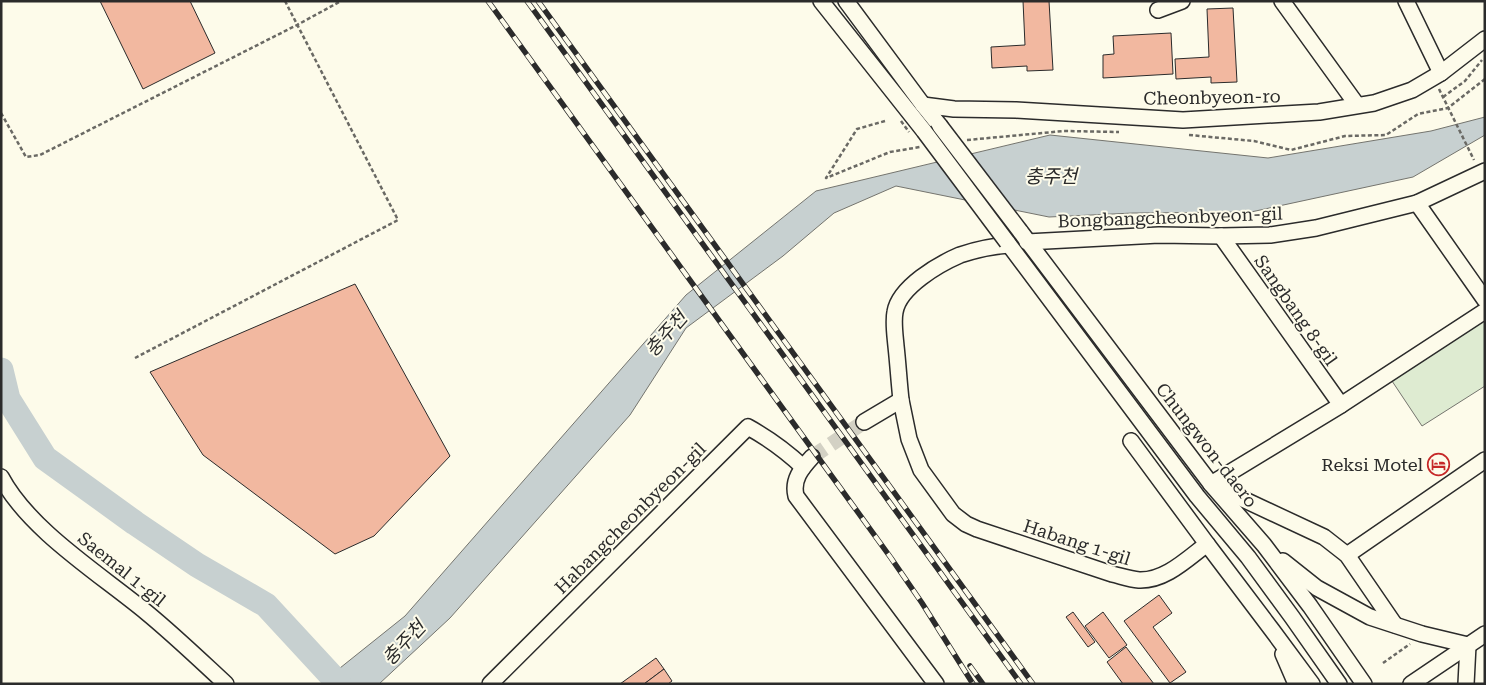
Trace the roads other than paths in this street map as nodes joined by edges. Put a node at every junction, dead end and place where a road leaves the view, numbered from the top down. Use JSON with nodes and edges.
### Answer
{"nodes":[{"id":1,"x":821,"y":1,"type":"edge"},
{"id":2,"x":846,"y":1,"type":"edge"},
{"id":3,"x":1182,"y":1,"type":"edge"},
{"id":4,"x":1282,"y":1,"type":"edge"},
{"id":5,"x":1406,"y":1,"type":"edge"},
{"id":6,"x":1158,"y":10,"type":"dead end"},
{"id":7,"x":1485,"y":39,"type":"edge"},
{"id":8,"x":1437,"y":75,"type":"junction"},
{"id":9,"x":922,"y":105,"type":"junction"},
{"id":10,"x":1357,"y":105,"type":"junction"},
{"id":11,"x":1485,"y":170,"type":"edge"},
{"id":12,"x":1417,"y":203,"type":"junction"},
{"id":13,"x":1221,"y":236,"type":"junction"},
{"id":14,"x":1023,"y":237,"type":"junction"},
{"id":15,"x":1008,"y":243,"type":"junction"},
{"id":16,"x":1485,"y":300,"type":"edge"},
{"id":17,"x":1485,"y":311,"type":"edge"},
{"id":18,"x":901,"y":400,"type":"junction"},
{"id":19,"x":1341,"y":405,"type":"junction"},
{"id":20,"x":864,"y":422,"type":"tunnel mouth"},
{"id":21,"x":1131,"y":441,"type":"dead end"},
{"id":22,"x":1485,"y":460,"type":"edge"},
{"id":23,"x":1211,"y":484,"type":"junction"},
{"id":24,"x":3,"y":486,"type":"edge"},
{"id":25,"x":1206,"y":544,"type":"junction"},
{"id":26,"x":1264,"y":545,"type":"junction"},
{"id":27,"x":1347,"y":555,"type":"junction"},
{"id":28,"x":1395,"y":625,"type":"junction"},
{"id":29,"x":1272,"y":630,"type":"junction"},
{"id":30,"x":1485,"y":634,"type":"edge"},
{"id":31,"x":1468,"y":645,"type":"junction"},
{"id":32,"x":226,"y":684,"type":"edge"},
{"id":33,"x":490,"y":684,"type":"edge"},
{"id":34,"x":936,"y":684,"type":"edge"},
{"id":35,"x":1296,"y":684,"type":"edge"},
{"id":36,"x":1312,"y":684,"type":"edge"},
{"id":37,"x":1339,"y":684,"type":"edge"},
{"id":38,"x":1364,"y":684,"type":"edge"},
{"id":39,"x":1411,"y":684,"type":"edge"},
{"id":40,"x":1466,"y":684,"type":"edge"}],
"edges":[{"from":1,"to":15,"type":"street","bridge":true},
{"from":2,"to":9,"type":"street"},
{"from":3,"to":6,"type":"street"},
{"from":4,"to":10,"type":"street"},
{"from":5,"to":8,"type":"street"},
{"from":7,"to":8,"type":"street","name":"Cheonbyeon-ro"},
{"from":8,"to":10,"type":"street","name":"Cheonbyeon-ro"},
{"from":9,"to":10,"type":"street","name":"Cheonbyeon-ro"},
{"from":9,"to":14,"type":"street","name":"Chungwon-daero","bridge":true},
{"from":11,"to":12,"type":"street","name":"Bongbangcheonbyeon-gil"},
{"from":12,"to":13,"type":"street","name":"Bongbangcheonbyeon-gil"},
{"from":12,"to":16,"type":"street"},
{"from":13,"to":14,"type":"street","name":"Bongbangcheonbyeon-gil"},
{"from":13,"to":19,"type":"street","name":"Sangbang 8-gil"},
{"from":14,"to":23,"type":"street","name":"Chungwon-daero"},
{"from":15,"to":18,"type":"street","name":"Habang 1-gil"},
{"from":15,"to":37,"type":"street"},
{"from":17,"to":19,"type":"street"},
{"from":18,"to":20,"type":"street"},
{"from":18,"to":25,"type":"street","name":"Habang 1-gil"},
{"from":19,"to":23,"type":"street"},
{"from":21,"to":25,"type":"street"},
{"from":22,"to":27,"type":"street"},
{"from":23,"to":26,"type":"street","name":"Chungwon-daero"},
{"from":23,"to":27,"type":"street"},
{"from":24,"to":32,"type":"street","name":"Saemal 1-gil"},
{"from":25,"to":29,"type":"street"},
{"from":26,"to":28,"type":"street"},
{"from":26,"to":38,"type":"street","name":"Chungwon-daero"},
{"from":27,"to":28,"type":"street"},
{"from":28,"to":31,"type":"street"},
{"from":29,"to":35,"type":"street"},
{"from":29,"to":36,"type":"street"},
{"from":30,"to":31,"type":"street"},
{"from":31,"to":39,"type":"street"},
{"from":31,"to":40,"type":"street"},
{"from":33,"to":34,"type":"street","name":"Habangcheonbyeon-gil"}]}
